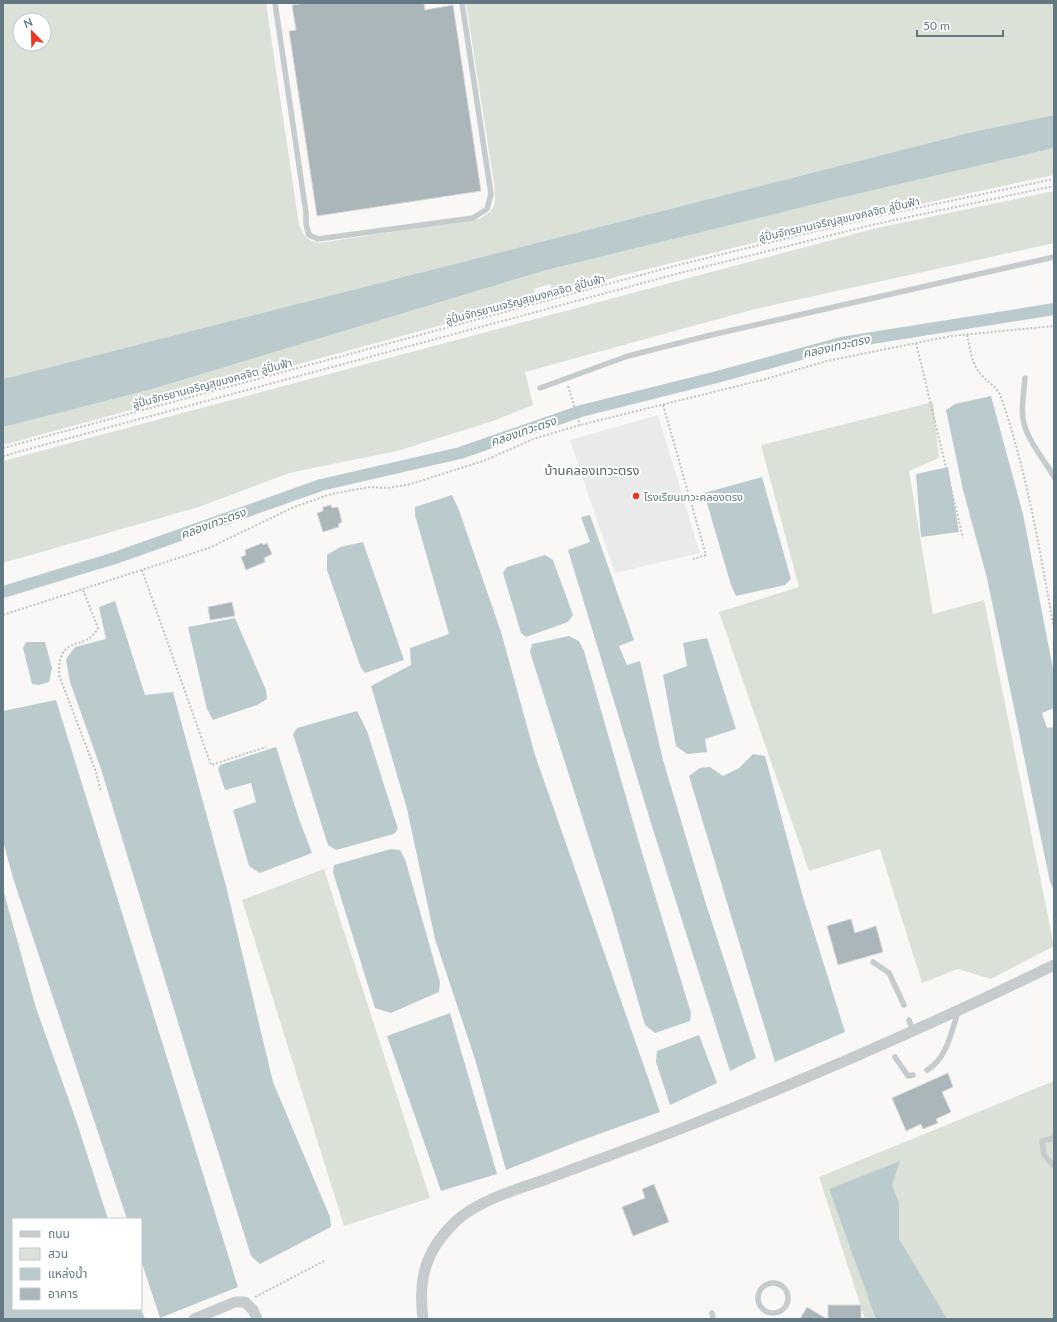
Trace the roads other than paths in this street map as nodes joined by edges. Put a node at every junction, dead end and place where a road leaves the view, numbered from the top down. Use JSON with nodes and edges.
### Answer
{"nodes":[{"id":1,"x":275,"y":3,"type":"edge"},
{"id":2,"x":462,"y":3,"type":"edge"},
{"id":3,"x":1054,"y":257,"type":"edge"},
{"id":4,"x":1025,"y":378,"type":"dead end"},
{"id":5,"x":540,"y":388,"type":"dead end"},
{"id":6,"x":1054,"y":477,"type":"edge"},
{"id":7,"x":873,"y":962,"type":"dead end"},
{"id":8,"x":1054,"y":965,"type":"edge"},
{"id":9,"x":904,"y":1005,"type":"dead end"},
{"id":10,"x":958,"y":1012,"type":"junction"},
{"id":11,"x":909,"y":1020,"type":"dead end"},
{"id":12,"x":913,"y":1031,"type":"junction"},
{"id":13,"x":895,"y":1057,"type":"dead end"},
{"id":14,"x":927,"y":1070,"type":"dead end"},
{"id":15,"x":913,"y":1075,"type":"dead end"},
{"id":16,"x":1054,"y":1138,"type":"edge"},
{"id":17,"x":1054,"y":1166,"type":"edge"},
{"id":18,"x":774,"y":1312,"type":"junction"},
{"id":19,"x":194,"y":1319,"type":"edge"},
{"id":20,"x":257,"y":1319,"type":"edge"},
{"id":21,"x":423,"y":1319,"type":"edge"},
{"id":22,"x":772,"y":1319,"type":"edge"}],
"edges":[{"from":1,"to":2,"type":"lane"},
{"from":3,"to":5,"type":"lane"},
{"from":4,"to":6,"type":"lane"},
{"from":7,"to":9,"type":"lane"},
{"from":8,"to":10,"type":"street"},
{"from":10,"to":12,"type":"street"},
{"from":10,"to":14,"type":"lane"},
{"from":11,"to":12,"type":"lane"},
{"from":12,"to":21,"type":"street"},
{"from":13,"to":15,"type":"lane"},
{"from":16,"to":17,"type":"lane"},
{"from":18,"to":18,"type":"lane"},
{"from":18,"to":22,"type":"lane"},
{"from":19,"to":20,"type":"street"}]}
